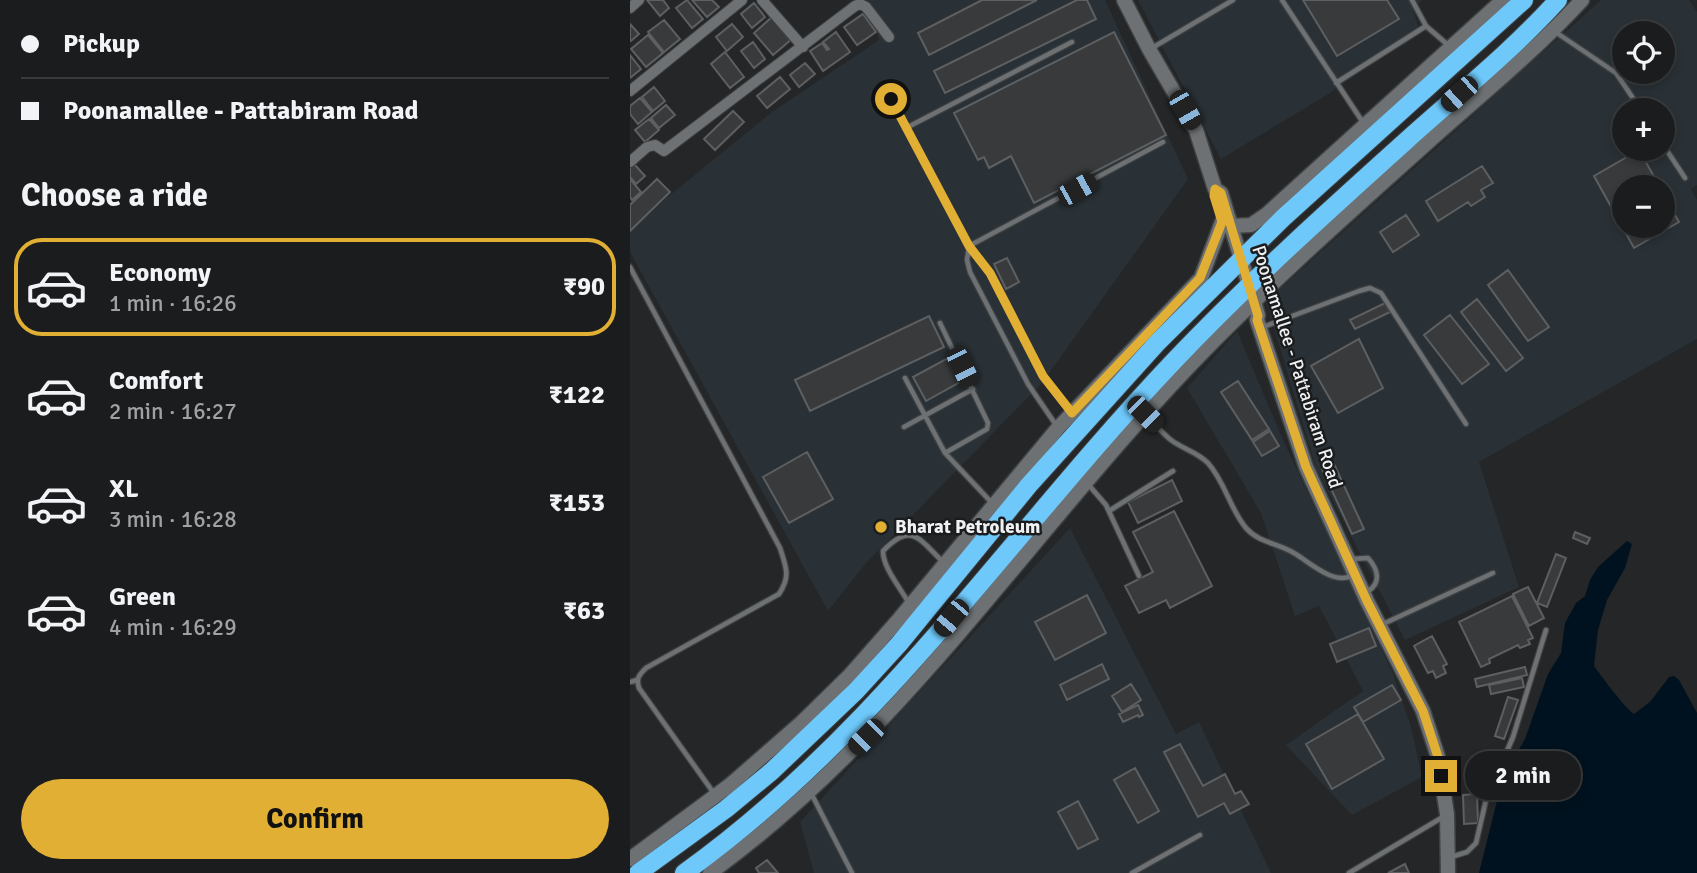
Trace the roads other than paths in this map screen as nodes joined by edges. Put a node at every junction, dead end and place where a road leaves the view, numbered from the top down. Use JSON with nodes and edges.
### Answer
{"nodes":[{"id":1,"x":639,"y":0,"type":"edge"},
{"id":2,"x":742,"y":0,"type":"edge"},
{"id":3,"x":762,"y":0,"type":"edge"},
{"id":4,"x":1124,"y":0,"type":"edge"},
{"id":5,"x":1233,"y":0,"type":"edge"},
{"id":6,"x":1282,"y":0,"type":"edge"},
{"id":7,"x":1412,"y":0,"type":"edge"},
{"id":8,"x":1503,"y":0,"type":"edge"},
{"id":9,"x":1524,"y":0,"type":"edge"},
{"id":10,"x":1558,"y":0,"type":"edge"},
{"id":11,"x":1582,"y":0,"type":"edge"},
{"id":12,"x":1223,"y":3,"type":"edge"},
{"id":13,"x":630,"y":9,"type":"edge"},
{"id":14,"x":1426,"y":26,"type":"junction"},
{"id":15,"x":1554,"y":30,"type":"junction"},
{"id":16,"x":889,"y":37,"type":"dead end"},
{"id":17,"x":1072,"y":42,"type":"dead end"},
{"id":18,"x":803,"y":47,"type":"junction"},
{"id":19,"x":1450,"y":48,"type":"junction"},
{"id":20,"x":1149,"y":50,"type":"junction"},
{"id":21,"x":1336,"y":83,"type":"junction"},
{"id":22,"x":630,"y":91,"type":"edge"},
{"id":23,"x":1633,"y":98,"type":"edge"},
{"id":24,"x":891,"y":99,"type":"dead end"},
{"id":25,"x":1365,"y":124,"type":"junction"},
{"id":26,"x":906,"y":128,"type":"junction"},
{"id":27,"x":1163,"y":142,"type":"dead end"},
{"id":28,"x":1674,"y":161,"type":"edge"},
{"id":29,"x":630,"y":162,"type":"edge"},
{"id":30,"x":1685,"y":178,"type":"dead end"},
{"id":31,"x":1227,"y":224,"type":"junction"},
{"id":32,"x":1251,"y":225,"type":"junction"},
{"id":33,"x":1271,"y":229,"type":"junction"},
{"id":34,"x":969,"y":246,"type":"junction"},
{"id":35,"x":1238,"y":261,"type":"junction"},
{"id":36,"x":630,"y":267,"type":"edge"},
{"id":37,"x":1248,"y":296,"type":"junction"},
{"id":38,"x":940,"y":323,"type":"dead end"},
{"id":39,"x":1259,"y":324,"type":"junction"},
{"id":40,"x":905,"y":378,"type":"dead end"},
{"id":41,"x":972,"y":389,"type":"junction"},
{"id":42,"x":1072,"y":413,"type":"junction"},
{"id":43,"x":1145,"y":414,"type":"junction"},
{"id":44,"x":925,"y":415,"type":"junction"},
{"id":45,"x":1466,"y":424,"type":"dead end"},
{"id":46,"x":904,"y":427,"type":"dead end"},
{"id":47,"x":1058,"y":428,"type":"junction"},
{"id":48,"x":946,"y":453,"type":"junction"},
{"id":49,"x":1173,"y":471,"type":"dead end"},
{"id":50,"x":1086,"y":481,"type":"junction"},
{"id":51,"x":993,"y":505,"type":"junction"},
{"id":52,"x":1109,"y":511,"type":"junction"},
{"id":53,"x":1348,"y":561,"type":"junction"},
{"id":54,"x":945,"y":564,"type":"junction"},
{"id":55,"x":1493,"y":573,"type":"dead end"},
{"id":56,"x":1355,"y":575,"type":"junction"},
{"id":57,"x":1139,"y":576,"type":"dead end"},
{"id":58,"x":1363,"y":593,"type":"junction"},
{"id":59,"x":911,"y":606,"type":"junction"},
{"id":60,"x":1379,"y":626,"type":"junction"},
{"id":61,"x":1546,"y":630,"type":"dead end"},
{"id":62,"x":637,"y":680,"type":"junction"},
{"id":63,"x":630,"y":682,"type":"edge"},
{"id":64,"x":810,"y":791,"type":"junction"},
{"id":65,"x":716,"y":797,"type":"junction"},
{"id":66,"x":1447,"y":814,"type":"junction"},
{"id":67,"x":1200,"y":835,"type":"dead end"},
{"id":68,"x":630,"y":859,"type":"edge"},
{"id":69,"x":1447,"y":866,"type":"edge"},
{"id":70,"x":713,"y":872,"type":"edge"},
{"id":71,"x":638,"y":873,"type":"edge"},
{"id":72,"x":684,"y":873,"type":"edge"},
{"id":73,"x":852,"y":873,"type":"edge"},
{"id":74,"x":1132,"y":873,"type":"edge"},
{"id":75,"x":1349,"y":873,"type":"edge"}],
"edges":[{"from":1,"to":13,"type":"street"},
{"from":2,"to":22,"type":"street"},
{"from":3,"to":18,"type":"street"},
{"from":4,"to":20,"type":"street"},
{"from":5,"to":12,"type":"lane"},
{"from":6,"to":21,"type":"lane"},
{"from":7,"to":14,"type":"lane"},
{"from":8,"to":19,"type":"street"},
{"from":9,"to":33,"type":"highway"},
{"from":10,"to":37,"type":"highway"},
{"from":11,"to":15,"type":"street"},
{"from":12,"to":20,"type":"lane"},
{"from":14,"to":19,"type":"lane"},
{"from":14,"to":21,"type":"lane"},
{"from":15,"to":23,"type":"lane"},
{"from":15,"to":37,"type":"street"},
{"from":16,"to":18,"type":"street"},
{"from":17,"to":26,"type":"lane"},
{"from":18,"to":29,"type":"street"},
{"from":19,"to":25,"type":"street"},
{"from":20,"to":31,"type":"street","name":"Poonamallee - Pattabiram Road"},
{"from":21,"to":25,"type":"lane"},
{"from":24,"to":26,"type":"lane"},
{"from":25,"to":32,"type":"street"},
{"from":26,"to":34,"type":"lane"},
{"from":27,"to":34,"type":"lane"},
{"from":28,"to":30,"type":"lane"},
{"from":31,"to":32,"type":"street"},
{"from":31,"to":35,"type":"street","name":"Poonamallee - Pattabiram Road"},
{"from":31,"to":42,"type":"street"},
{"from":32,"to":33,"type":"street"},
{"from":33,"to":35,"type":"highway"},
{"from":34,"to":42,"type":"lane"},
{"from":34,"to":47,"type":"lane"},
{"from":35,"to":37,"type":"street","name":"Poonamallee - Pattabiram Road"},
{"from":35,"to":71,"type":"highway"},
{"from":36,"to":62,"type":"lane"},
{"from":37,"to":39,"type":"street","name":"Poonamallee - Pattabiram Road"},
{"from":37,"to":43,"type":"street"},
{"from":37,"to":72,"type":"highway"},
{"from":38,"to":41,"type":"lane"},
{"from":39,"to":45,"type":"lane"},
{"from":39,"to":53,"type":"street","name":"Poonamallee - Pattabiram Road"},
{"from":40,"to":44,"type":"lane"},
{"from":41,"to":44,"type":"lane"},
{"from":41,"to":48,"type":"lane"},
{"from":42,"to":47,"type":"street"},
{"from":43,"to":50,"type":"street"},
{"from":43,"to":56,"type":"lane"},
{"from":44,"to":46,"type":"lane"},
{"from":44,"to":48,"type":"lane"},
{"from":47,"to":51,"type":"street"},
{"from":48,"to":51,"type":"lane"},
{"from":49,"to":52,"type":"lane"},
{"from":50,"to":52,"type":"lane"},
{"from":50,"to":64,"type":"street"},
{"from":51,"to":54,"type":"street"},
{"from":52,"to":57,"type":"lane"},
{"from":53,"to":56,"type":"street","name":"Poonamallee - Pattabiram Road"},
{"from":53,"to":58,"type":"lane"},
{"from":54,"to":59,"type":"street"},
{"from":54,"to":59,"type":"lane"},
{"from":55,"to":60,"type":"lane"},
{"from":56,"to":58,"type":"street","name":"Poonamallee - Pattabiram Road"},
{"from":58,"to":60,"type":"street","name":"Poonamallee - Pattabiram Road"},
{"from":59,"to":65,"type":"street"},
{"from":60,"to":66,"type":"street","name":"Poonamallee - Pattabiram Road"},
{"from":61,"to":69,"type":"lane"},
{"from":62,"to":63,"type":"lane"},
{"from":62,"to":65,"type":"lane"},
{"from":64,"to":70,"type":"street"},
{"from":64,"to":73,"type":"lane"},
{"from":65,"to":68,"type":"street"},
{"from":66,"to":69,"type":"street","name":"Poonamallee - Pattabiram Road"},
{"from":66,"to":75,"type":"lane"},
{"from":67,"to":74,"type":"lane"}]}
